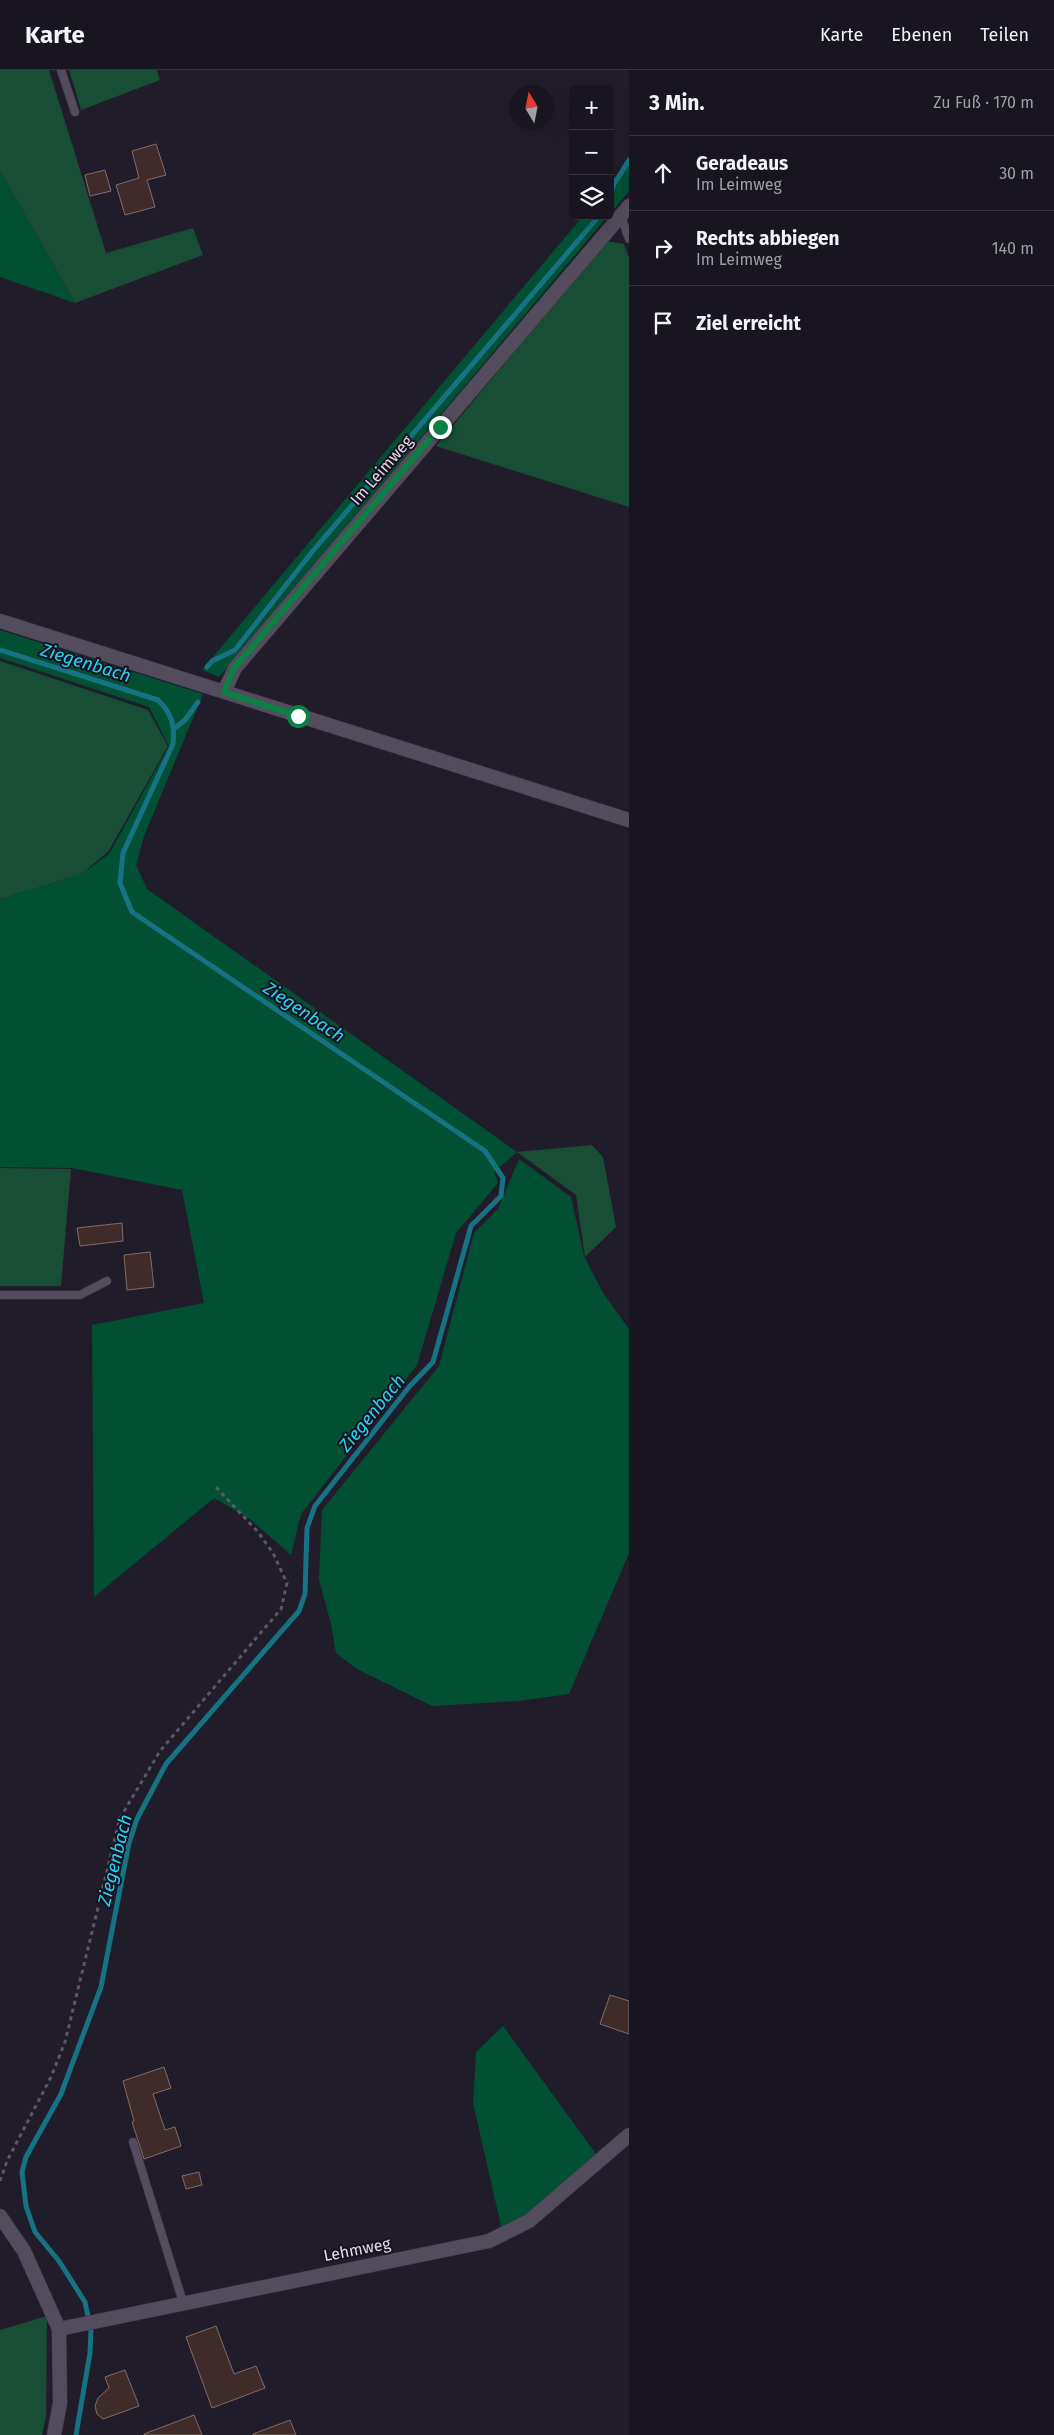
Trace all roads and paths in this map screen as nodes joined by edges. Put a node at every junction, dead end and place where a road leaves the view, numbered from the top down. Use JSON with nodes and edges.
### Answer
{"nodes":[{"id":1,"x":61,"y":70,"type":"edge"},
{"id":2,"x":75,"y":112,"type":"dead end"},
{"id":3,"x":625,"y":211,"type":"edge"},
{"id":4,"x":629,"y":239,"type":"edge"},
{"id":5,"x":0,"y":622,"type":"edge"},
{"id":6,"x":224,"y":692,"type":"junction"},
{"id":7,"x":629,"y":820,"type":"edge"},
{"id":8,"x":107,"y":1281,"type":"dead end"},
{"id":9,"x":0,"y":1295,"type":"edge"},
{"id":10,"x":215,"y":1486,"type":"dead end"},
{"id":11,"x":629,"y":2135,"type":"edge"},
{"id":12,"x":133,"y":2142,"type":"dead end"},
{"id":13,"x":0,"y":2181,"type":"edge"},
{"id":14,"x":0,"y":2216,"type":"edge"},
{"id":15,"x":183,"y":2302,"type":"junction"},
{"id":16,"x":60,"y":2329,"type":"junction"},
{"id":17,"x":54,"y":2435,"type":"edge"}],
"edges":[{"from":1,"to":2,"type":"lane"},
{"from":3,"to":4,"type":"lane"},
{"from":3,"to":6,"type":"street","name":"Im Leimweg"},
{"from":5,"to":6,"type":"street"},
{"from":6,"to":7,"type":"street"},
{"from":8,"to":9,"type":"lane"},
{"from":10,"to":13,"type":"path"},
{"from":11,"to":15,"type":"street","name":"Lehmweg"},
{"from":12,"to":15,"type":"lane"},
{"from":14,"to":16,"type":"street"},
{"from":15,"to":16,"type":"street","name":"Lehmweg"},
{"from":16,"to":17,"type":"street"}]}
